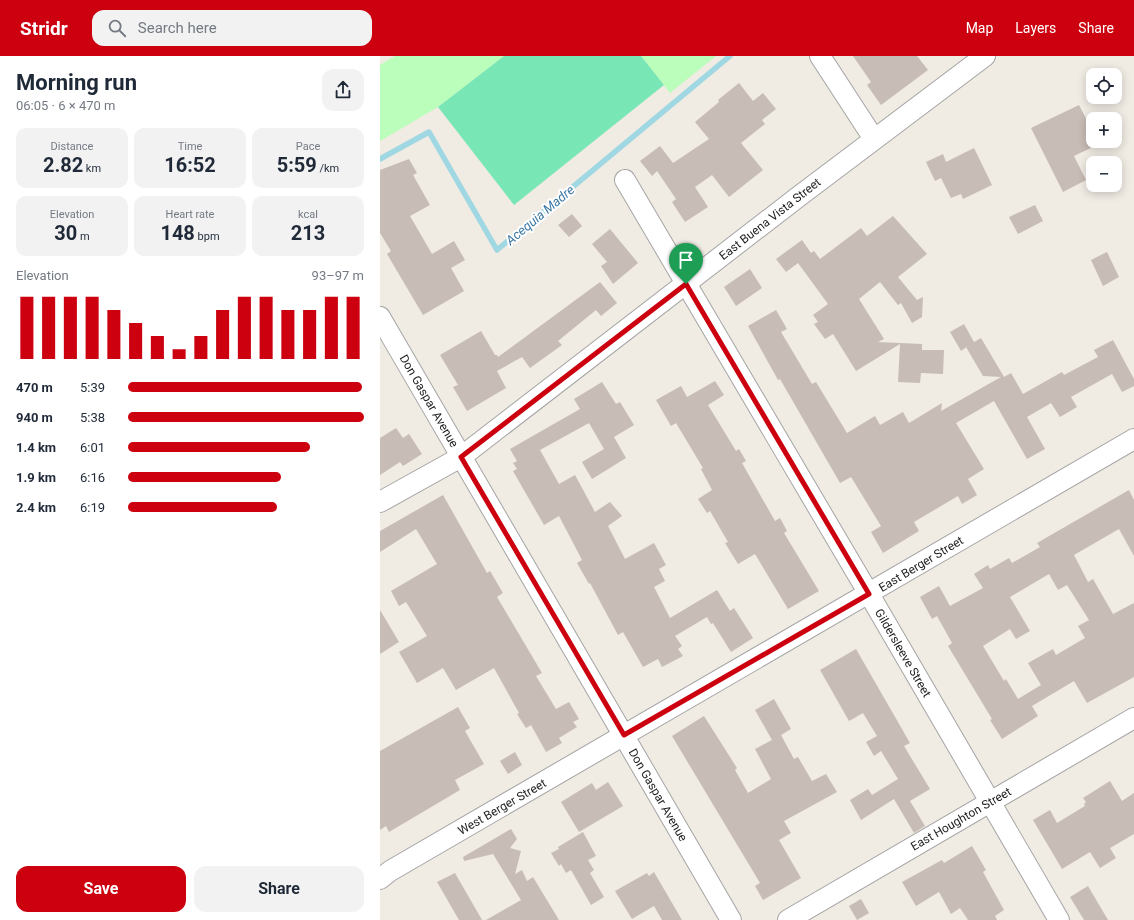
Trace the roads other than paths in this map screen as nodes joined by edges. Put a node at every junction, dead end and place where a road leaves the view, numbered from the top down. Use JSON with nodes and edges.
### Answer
{"nodes":[{"id":1,"x":820,"y":56,"type":"edge"},
{"id":2,"x":985,"y":56,"type":"edge"},
{"id":3,"x":874,"y":139,"type":"junction"},
{"id":4,"x":624,"y":180,"type":"dead end"},
{"id":5,"x":686,"y":284,"type":"junction"},
{"id":6,"x":380,"y":317,"type":"edge"},
{"id":7,"x":1134,"y":439,"type":"edge"},
{"id":8,"x":461,"y":457,"type":"junction"},
{"id":9,"x":380,"y":502,"type":"edge"},
{"id":10,"x":869,"y":594,"type":"junction"},
{"id":11,"x":1134,"y":718,"type":"edge"},
{"id":12,"x":624,"y":735,"type":"junction"},
{"id":13,"x":989,"y":802,"type":"junction"},
{"id":14,"x":380,"y":879,"type":"edge"},
{"id":15,"x":731,"y":920,"type":"edge"},
{"id":16,"x":788,"y":920,"type":"edge"},
{"id":17,"x":1059,"y":920,"type":"edge"}],
"edges":[{"from":1,"to":3,"type":"street"},
{"from":2,"to":3,"type":"street","name":"East Buena Vista Street"},
{"from":3,"to":5,"type":"street","name":"East Buena Vista Street"},
{"from":4,"to":5,"type":"street","name":"Gildersleeve Street"},
{"from":5,"to":8,"type":"street","name":"East Buena Vista Street"},
{"from":5,"to":10,"type":"street","name":"Gildersleeve Street"},
{"from":6,"to":8,"type":"street","name":"Don Gaspar Avenue"},
{"from":7,"to":10,"type":"street","name":"East Berger Street"},
{"from":8,"to":9,"type":"street","name":"East Buena Vista Street"},
{"from":8,"to":12,"type":"street","name":"Don Gaspar Avenue"},
{"from":10,"to":12,"type":"street","name":"East Berger Street"},
{"from":10,"to":13,"type":"street","name":"Gildersleeve Street"},
{"from":11,"to":13,"type":"street","name":"East Houghton Street"},
{"from":12,"to":14,"type":"street","name":"West Berger Street"},
{"from":12,"to":15,"type":"street","name":"Don Gaspar Avenue"},
{"from":13,"to":16,"type":"street","name":"East Houghton Street"},
{"from":13,"to":17,"type":"street","name":"Gildersleeve Street"}]}
